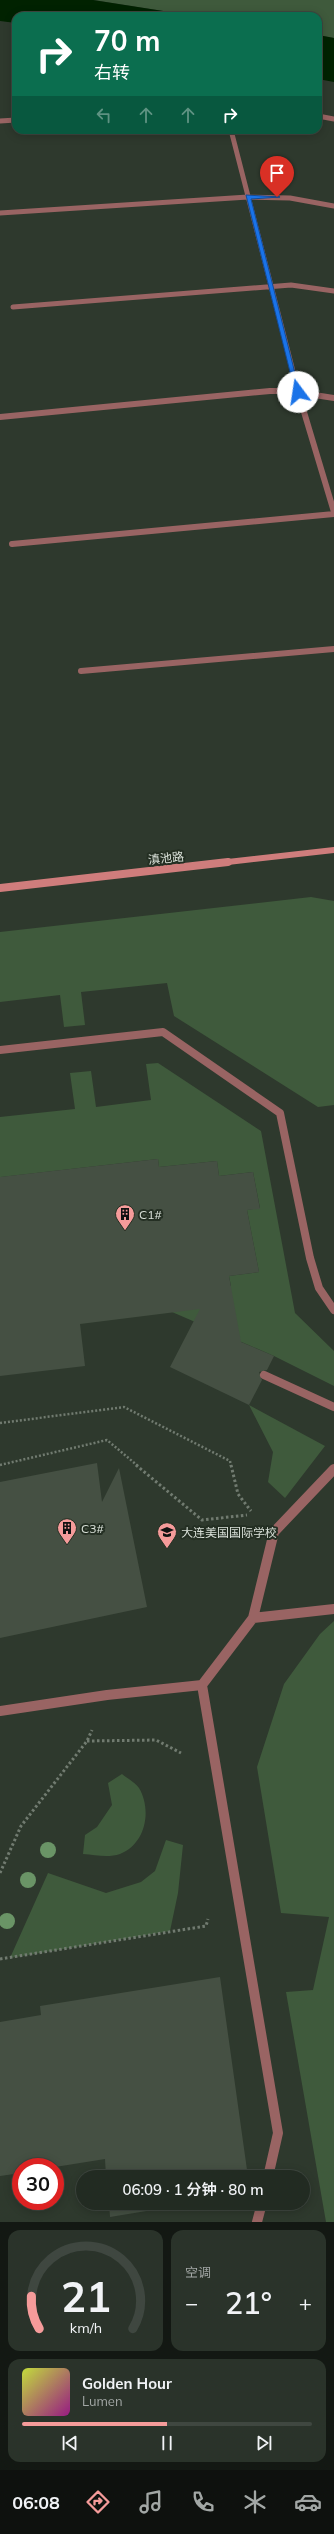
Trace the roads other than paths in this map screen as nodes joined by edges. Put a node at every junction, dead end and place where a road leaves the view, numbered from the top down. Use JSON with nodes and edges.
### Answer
{"nodes":[{"id":1,"x":322,"y":117,"type":"edge"},
{"id":2,"x":334,"y":119,"type":"edge"},
{"id":3,"x":12,"y":120,"type":"edge"},
{"id":4,"x":0,"y":121,"type":"edge"},
{"id":5,"x":232,"y":134,"type":"edge"},
{"id":6,"x":248,"y":197,"type":"junction"},
{"id":7,"x":334,"y":206,"type":"edge"},
{"id":8,"x":0,"y":213,"type":"edge"},
{"id":9,"x":271,"y":287,"type":"junction"},
{"id":10,"x":334,"y":292,"type":"edge"},
{"id":11,"x":13,"y":307,"type":"dead end"},
{"id":12,"x":298,"y":392,"type":"junction"},
{"id":13,"x":334,"y":398,"type":"edge"},
{"id":14,"x":0,"y":418,"type":"edge"},
{"id":15,"x":334,"y":513,"type":"edge"},
{"id":16,"x":12,"y":544,"type":"dead end"},
{"id":17,"x":334,"y":649,"type":"edge"},
{"id":18,"x":81,"y":671,"type":"dead end"},
{"id":19,"x":334,"y":850,"type":"edge"},
{"id":20,"x":0,"y":888,"type":"edge"},
{"id":21,"x":0,"y":1050,"type":"edge"},
{"id":22,"x":334,"y":1310,"type":"edge"},
{"id":23,"x":264,"y":1375,"type":"dead end"},
{"id":24,"x":334,"y":1407,"type":"edge"},
{"id":25,"x":334,"y":1469,"type":"edge"},
{"id":26,"x":334,"y":1609,"type":"edge"},
{"id":27,"x":253,"y":1618,"type":"junction"},
{"id":28,"x":202,"y":1685,"type":"junction"},
{"id":29,"x":0,"y":1711,"type":"edge"},
{"id":30,"x":270,"y":2170,"type":"edge"},
{"id":31,"x":261,"y":2210,"type":"edge"},
{"id":32,"x":258,"y":2222,"type":"edge"}],
"edges":[{"from":1,"to":2,"type":"street"},
{"from":3,"to":4,"type":"street"},
{"from":5,"to":6,"type":"street"},
{"from":6,"to":7,"type":"street"},
{"from":6,"to":8,"type":"street"},
{"from":6,"to":9,"type":"street"},
{"from":9,"to":10,"type":"street"},
{"from":9,"to":11,"type":"street"},
{"from":9,"to":12,"type":"street"},
{"from":12,"to":13,"type":"street"},
{"from":12,"to":14,"type":"street"},
{"from":12,"to":15,"type":"street"},
{"from":15,"to":16,"type":"street"},
{"from":17,"to":18,"type":"street"},
{"from":19,"to":20,"type":"street","name":"滇池路"},
{"from":21,"to":22,"type":"street"},
{"from":23,"to":24,"type":"street"},
{"from":25,"to":27,"type":"street"},
{"from":26,"to":27,"type":"street"},
{"from":27,"to":28,"type":"street"},
{"from":28,"to":29,"type":"street"},
{"from":28,"to":30,"type":"street"},
{"from":31,"to":32,"type":"street"}]}
